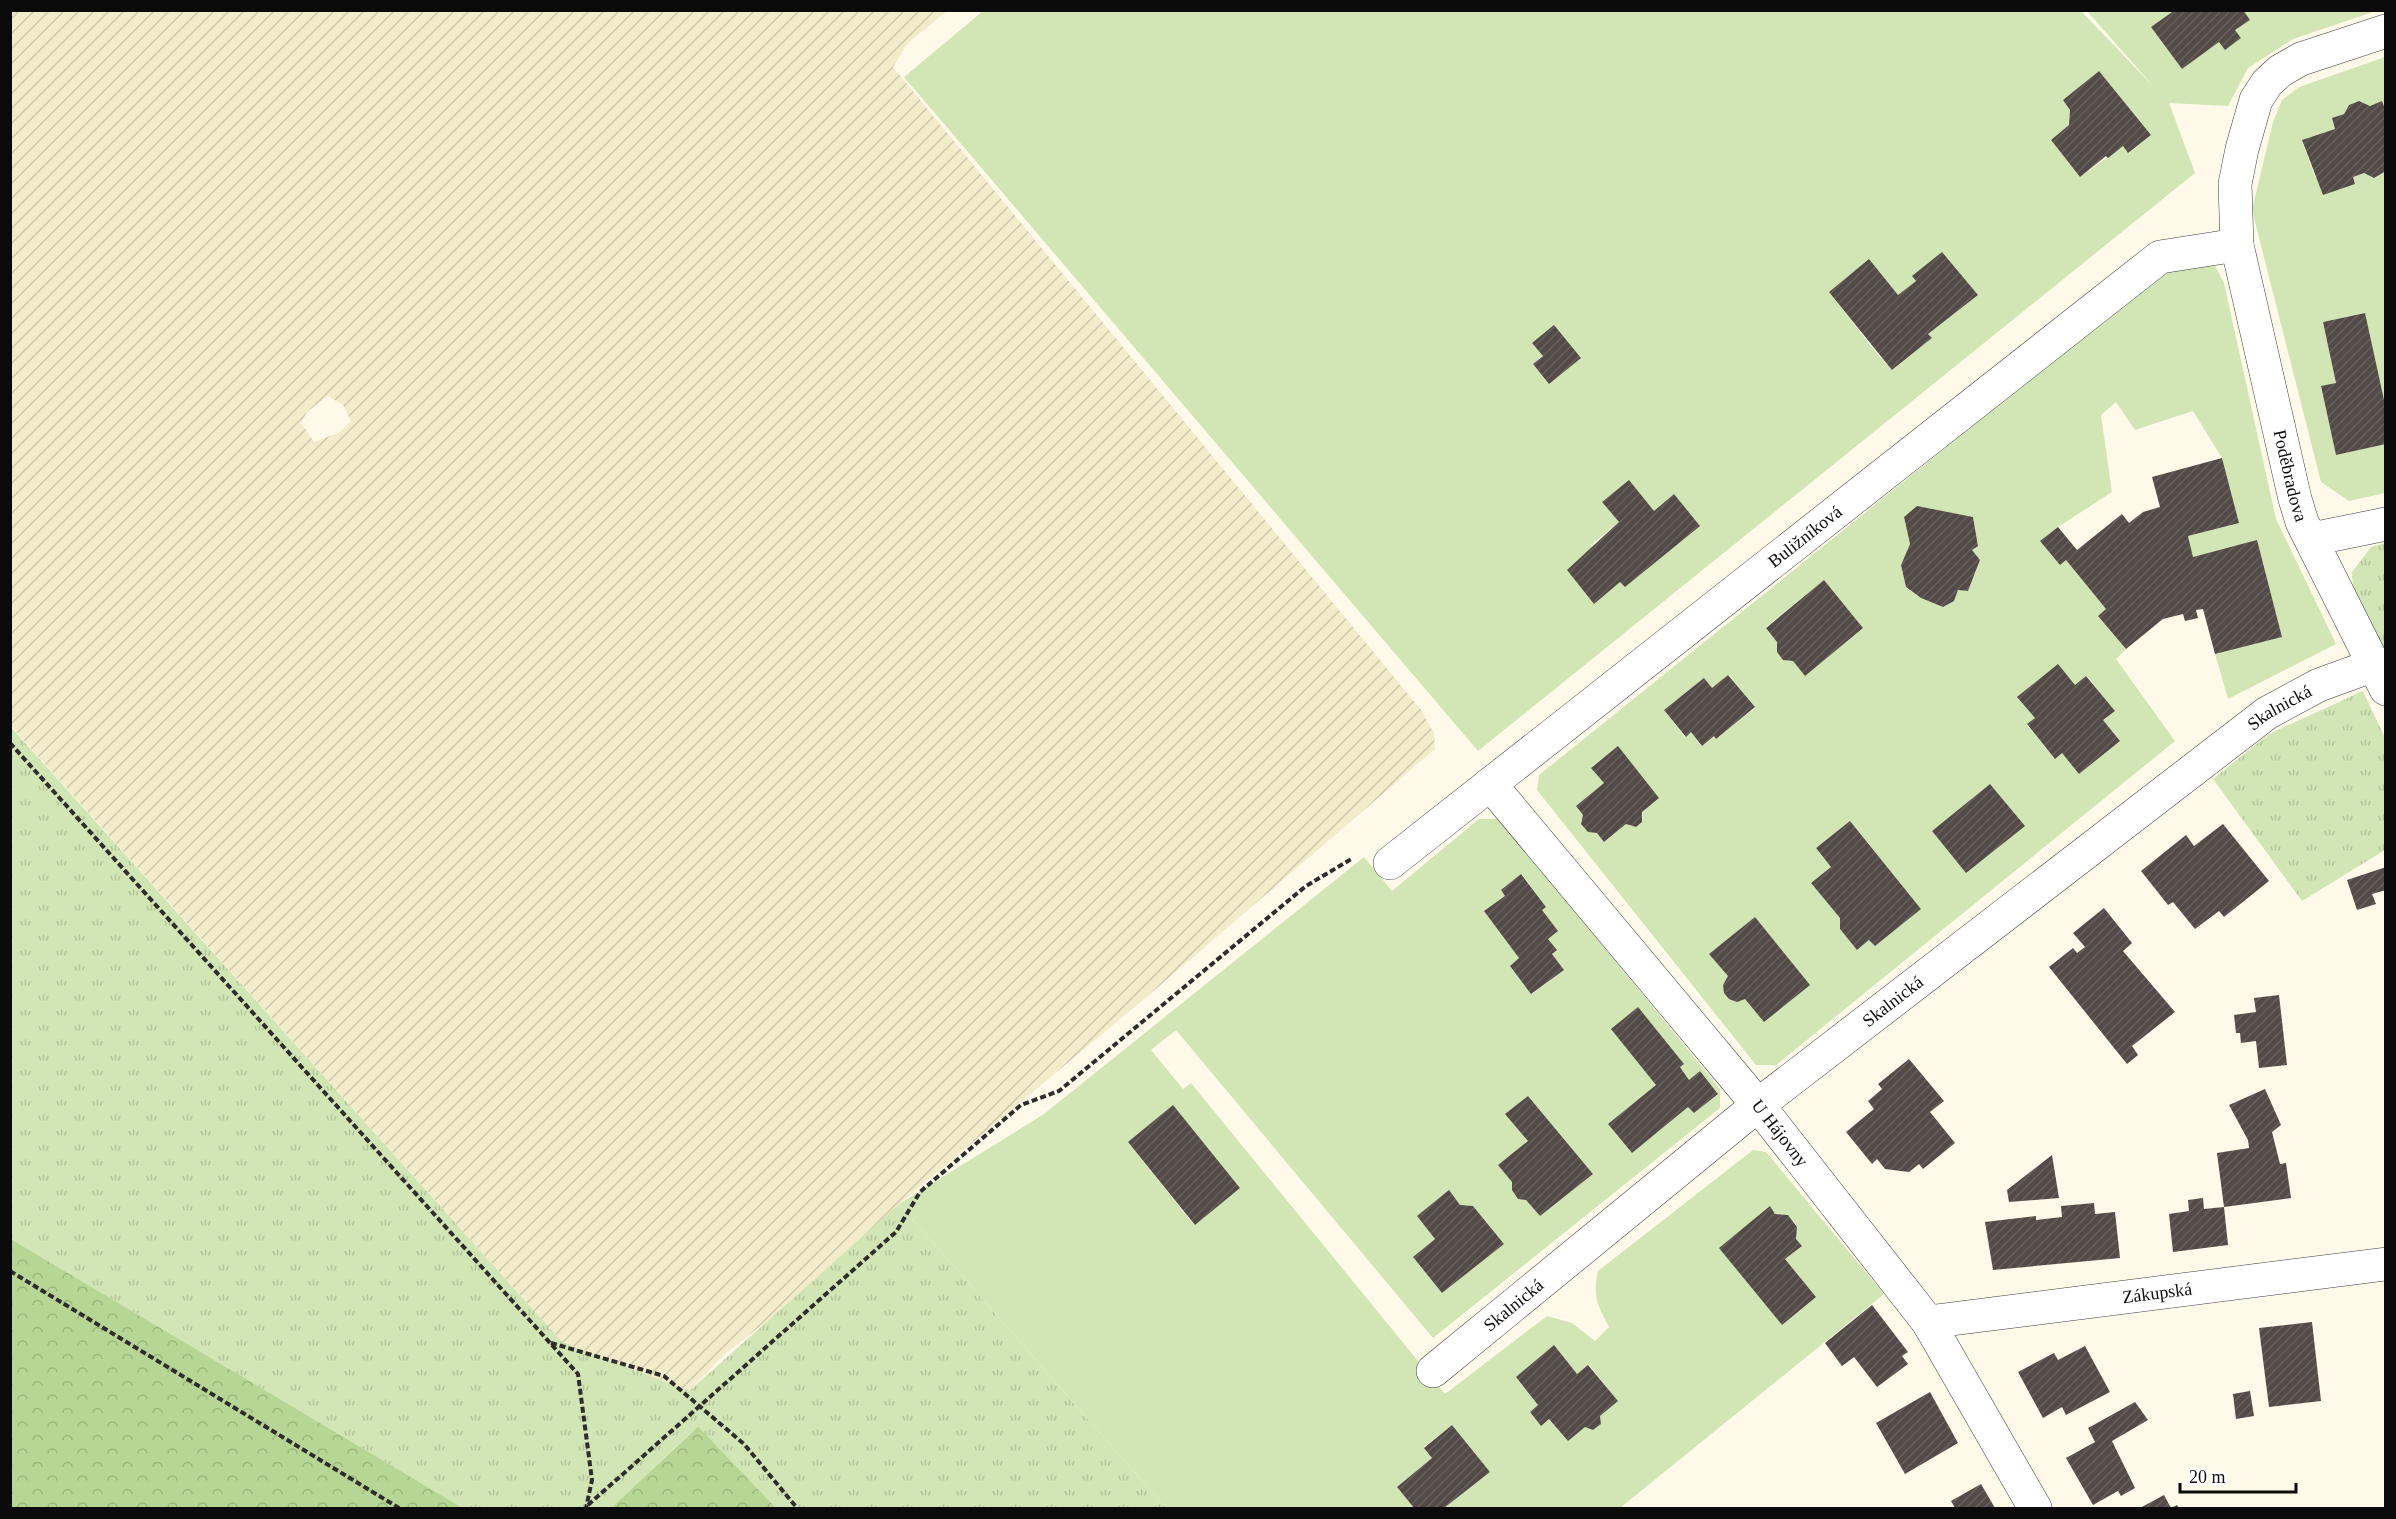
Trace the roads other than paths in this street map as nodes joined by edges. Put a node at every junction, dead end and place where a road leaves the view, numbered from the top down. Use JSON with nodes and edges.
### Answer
{"nodes":[{"id":1,"x":2385,"y":31,"type":"edge"},
{"id":2,"x":2237,"y":245,"type":"junction"},
{"id":3,"x":2385,"y":524,"type":"edge"},
{"id":4,"x":2312,"y":539,"type":"junction"},
{"id":5,"x":2380,"y":677,"type":"edge"},
{"id":6,"x":1490,"y":784,"type":"junction"},
{"id":7,"x":1390,"y":863,"type":"road end"},
{"id":8,"x":1758,"y":1105,"type":"junction"},
{"id":9,"x":2385,"y":1264,"type":"edge"},
{"id":10,"x":1928,"y":1322,"type":"junction"},
{"id":11,"x":1433,"y":1371,"type":"dead end"},
{"id":12,"x":2035,"y":1509,"type":"edge"}],
"edges":[{"from":1,"to":2,"type":"street","name":"Poděbradova"},
{"from":2,"to":4,"type":"street","name":"Poděbradova"},
{"from":2,"to":6,"type":"street","name":"Buližníková"},
{"from":3,"to":4,"type":"street"},
{"from":4,"to":5,"type":"street","name":"Poděbradova"},
{"from":5,"to":8,"type":"street","name":"Skalnická"},
{"from":6,"to":7,"type":"street","name":"Buližníková"},
{"from":6,"to":8,"type":"street","name":"U Hájovny"},
{"from":8,"to":10,"type":"street","name":"U Hájovny"},
{"from":8,"to":11,"type":"street","name":"Skalnická"},
{"from":9,"to":10,"type":"street","name":"Zákupská"},
{"from":10,"to":12,"type":"street","name":"U Hájovny"}]}
